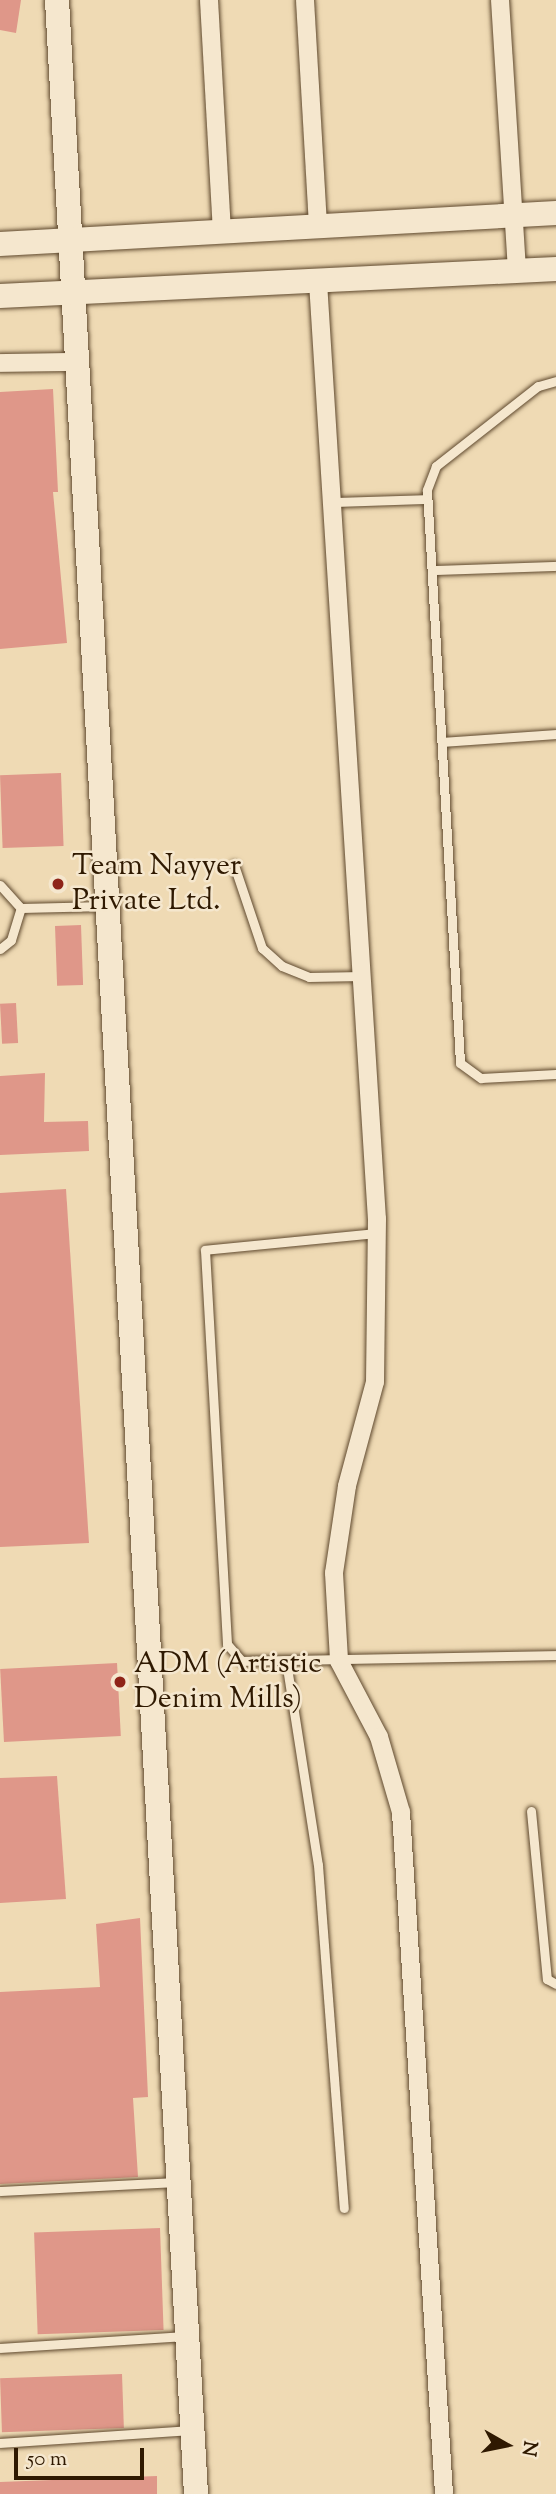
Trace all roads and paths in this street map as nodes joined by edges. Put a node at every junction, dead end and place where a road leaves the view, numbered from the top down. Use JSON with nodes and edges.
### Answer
{"nodes":[{"id":1,"x":57,"y":0,"type":"edge"},
{"id":2,"x":209,"y":0,"type":"edge"},
{"id":3,"x":305,"y":0,"type":"edge"},
{"id":4,"x":500,"y":0,"type":"edge"},
{"id":5,"x":556,"y":213,"type":"edge"},
{"id":6,"x":514,"y":215,"type":"junction"},
{"id":7,"x":317,"y":226,"type":"junction"},
{"id":8,"x":222,"y":232,"type":"junction"},
{"id":9,"x":71,"y":239,"type":"junction"},
{"id":10,"x":0,"y":244,"type":"edge"},
{"id":11,"x":556,"y":269,"type":"edge"},
{"id":12,"x":517,"y":270,"type":"junction"},
{"id":13,"x":318,"y":282,"type":"junction"},
{"id":14,"x":72,"y":292,"type":"junction"},
{"id":15,"x":0,"y":296,"type":"edge"},
{"id":16,"x":76,"y":362,"type":"junction"},
{"id":17,"x":0,"y":363,"type":"edge"},
{"id":18,"x":556,"y":381,"type":"edge"},
{"id":19,"x":427,"y":499,"type":"junction"},
{"id":20,"x":332,"y":502,"type":"junction"},
{"id":21,"x":556,"y":566,"type":"edge"},
{"id":22,"x":433,"y":570,"type":"junction"},
{"id":23,"x":556,"y":734,"type":"edge"},
{"id":24,"x":442,"y":742,"type":"junction"},
{"id":25,"x":234,"y":864,"type":"dead end"},
{"id":26,"x":0,"y":885,"type":"edge"},
{"id":27,"x":110,"y":906,"type":"junction"},
{"id":28,"x":21,"y":908,"type":"junction"},
{"id":29,"x":0,"y":949,"type":"edge"},
{"id":30,"x":362,"y":976,"type":"junction"},
{"id":31,"x":556,"y":1074,"type":"edge"},
{"id":32,"x":377,"y":1233,"type":"junction"},
{"id":33,"x":556,"y":1656,"type":"edge"},
{"id":34,"x":286,"y":1661,"type":"junction"},
{"id":35,"x":339,"y":1661,"type":"junction"},
{"id":36,"x":531,"y":1811,"type":"dead end"},
{"id":37,"x":556,"y":1984,"type":"edge"},
{"id":38,"x":179,"y":2182,"type":"junction"},
{"id":39,"x":0,"y":2191,"type":"edge"},
{"id":40,"x":344,"y":2208,"type":"dead end"},
{"id":41,"x":187,"y":2336,"type":"junction"},
{"id":42,"x":0,"y":2347,"type":"edge"},
{"id":43,"x":192,"y":2430,"type":"junction"},
{"id":44,"x":0,"y":2443,"type":"edge"},
{"id":45,"x":196,"y":2494,"type":"edge"},
{"id":46,"x":444,"y":2494,"type":"edge"}],
"edges":[{"from":1,"to":9,"type":"street"},
{"from":2,"to":8,"type":"street"},
{"from":3,"to":7,"type":"street"},
{"from":4,"to":6,"type":"street"},
{"from":5,"to":6,"type":"street"},
{"from":6,"to":7,"type":"street"},
{"from":6,"to":12,"type":"street"},
{"from":7,"to":8,"type":"street"},
{"from":8,"to":9,"type":"street"},
{"from":9,"to":10,"type":"street"},
{"from":9,"to":14,"type":"street"},
{"from":11,"to":12,"type":"street"},
{"from":12,"to":13,"type":"street"},
{"from":13,"to":14,"type":"street"},
{"from":13,"to":20,"type":"street"},
{"from":14,"to":15,"type":"street"},
{"from":14,"to":16,"type":"street"},
{"from":16,"to":17,"type":"street"},
{"from":16,"to":27,"type":"street"},
{"from":18,"to":19,"type":"lane"},
{"from":19,"to":20,"type":"lane"},
{"from":19,"to":22,"type":"lane"},
{"from":20,"to":30,"type":"street"},
{"from":21,"to":22,"type":"lane"},
{"from":22,"to":24,"type":"lane"},
{"from":23,"to":24,"type":"lane"},
{"from":24,"to":31,"type":"lane"},
{"from":25,"to":30,"type":"lane"},
{"from":26,"to":28,"type":"lane"},
{"from":27,"to":28,"type":"lane"},
{"from":27,"to":38,"type":"street"},
{"from":28,"to":29,"type":"lane"},
{"from":30,"to":32,"type":"street"},
{"from":32,"to":34,"type":"lane"},
{"from":32,"to":35,"type":"street"},
{"from":33,"to":35,"type":"lane"},
{"from":34,"to":35,"type":"lane"},
{"from":34,"to":40,"type":"lane"},
{"from":35,"to":46,"type":"street"},
{"from":36,"to":37,"type":"lane"},
{"from":38,"to":39,"type":"lane"},
{"from":38,"to":41,"type":"street"},
{"from":41,"to":42,"type":"lane"},
{"from":41,"to":43,"type":"street"},
{"from":43,"to":44,"type":"lane"},
{"from":43,"to":45,"type":"street"}]}
